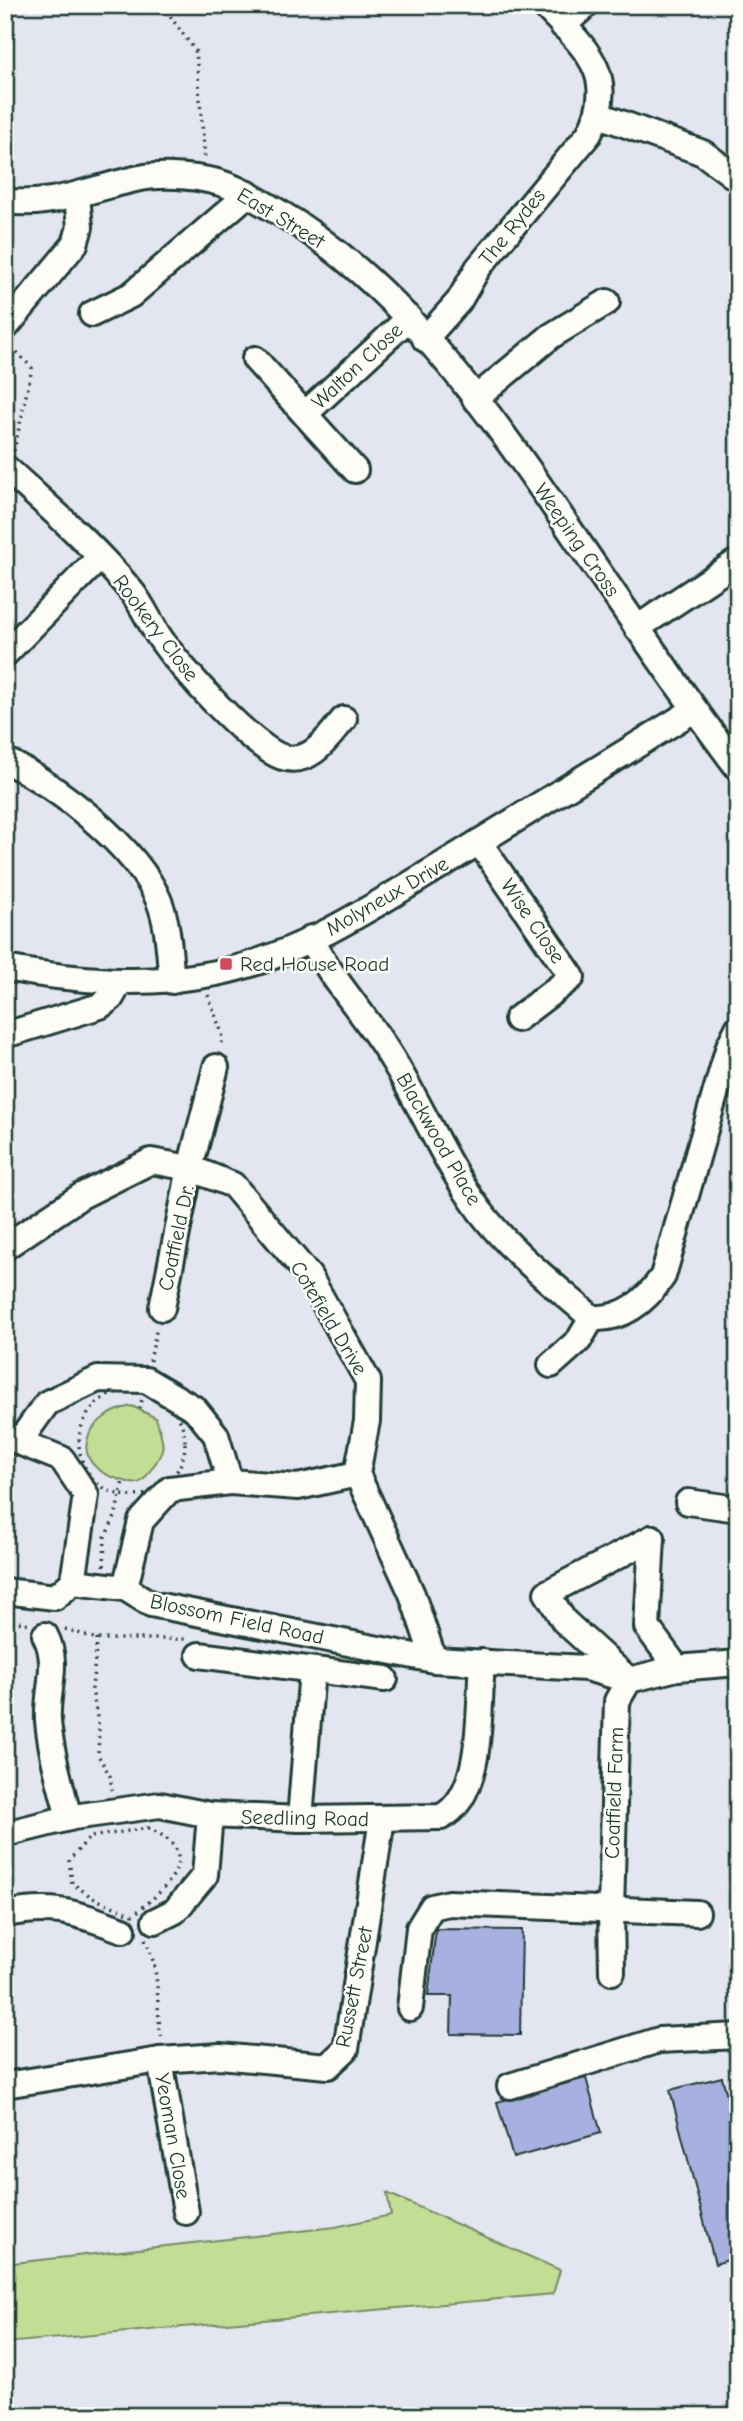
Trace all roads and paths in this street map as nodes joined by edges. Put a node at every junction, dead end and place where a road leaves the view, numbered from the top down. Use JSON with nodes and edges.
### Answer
{"nodes":[{"id":1,"x":162,"y":5,"type":"edge"},
{"id":2,"x":544,"y":5,"type":"edge"},
{"id":3,"x":586,"y":5,"type":"edge"},
{"id":4,"x":563,"y":26,"type":"junction"},
{"id":5,"x":599,"y":115,"type":"junction"},
{"id":6,"x":738,"y":179,"type":"edge"},
{"id":7,"x":207,"y":180,"type":"junction"},
{"id":8,"x":248,"y":194,"type":"junction"},
{"id":9,"x":77,"y":196,"type":"junction"},
{"id":10,"x":5,"y":201,"type":"edge"},
{"id":11,"x":607,"y":302,"type":"dead end"},
{"id":12,"x":92,"y":314,"type":"dead end"},
{"id":13,"x":409,"y":318,"type":"junction"},
{"id":14,"x":5,"y":328,"type":"edge"},
{"id":15,"x":425,"y":339,"type":"junction"},
{"id":16,"x":5,"y":340,"type":"edge"},
{"id":17,"x":255,"y":359,"type":"dead end"},
{"id":18,"x":475,"y":399,"type":"junction"},
{"id":19,"x":305,"y":414,"type":"junction"},
{"id":20,"x":7,"y":469,"type":"edge"},
{"id":21,"x":355,"y":470,"type":"dead end"},
{"id":22,"x":100,"y":557,"type":"junction"},
{"id":23,"x":738,"y":561,"type":"edge"},
{"id":24,"x":637,"y":628,"type":"junction"},
{"id":25,"x":5,"y":654,"type":"edge"},
{"id":26,"x":694,"y":710,"type":"junction"},
{"id":27,"x":344,"y":719,"type":"dead end"},
{"id":28,"x":5,"y":760,"type":"edge"},
{"id":29,"x":738,"y":768,"type":"edge"},
{"id":30,"x":479,"y":842,"type":"junction"},
{"id":31,"x":311,"y":939,"type":"junction"},
{"id":32,"x":5,"y":968,"type":"edge"},
{"id":33,"x":202,"y":976,"type":"junction"},
{"id":34,"x":172,"y":981,"type":"junction"},
{"id":35,"x":120,"y":982,"type":"junction"},
{"id":36,"x":517,"y":1018,"type":"dead end"},
{"id":37,"x":738,"y":1028,"type":"edge"},
{"id":38,"x":5,"y":1035,"type":"edge"},
{"id":39,"x":216,"y":1067,"type":"joint"},
{"id":40,"x":190,"y":1168,"type":"junction"},
{"id":41,"x":5,"y":1247,"type":"edge"},
{"id":42,"x":162,"y":1308,"type":"dead end"},
{"id":43,"x":592,"y":1318,"type":"junction"},
{"id":44,"x":551,"y":1365,"type":"dead end"},
{"id":45,"x":12,"y":1440,"type":"edge"},
{"id":46,"x":357,"y":1474,"type":"junction"},
{"id":47,"x":122,"y":1481,"type":"dead end"},
{"id":48,"x":230,"y":1482,"type":"junction"},
{"id":49,"x":120,"y":1494,"type":"junction"},
{"id":50,"x":688,"y":1502,"type":"dead end"},
{"id":51,"x":738,"y":1508,"type":"edge"},
{"id":52,"x":73,"y":1582,"type":"junction"},
{"id":53,"x":113,"y":1586,"type":"junction"},
{"id":54,"x":5,"y":1591,"type":"edge"},
{"id":55,"x":5,"y":1620,"type":"edge"},
{"id":56,"x":50,"y":1630,"type":"junction"},
{"id":57,"x":97,"y":1639,"type":"junction"},
{"id":58,"x":199,"y":1655,"type":"joint"},
{"id":59,"x":434,"y":1660,"type":"junction"},
{"id":60,"x":482,"y":1662,"type":"junction"},
{"id":61,"x":738,"y":1663,"type":"edge"},
{"id":62,"x":677,"y":1668,"type":"junction"},
{"id":63,"x":312,"y":1670,"type":"junction"},
{"id":64,"x":385,"y":1679,"type":"dead end"},
{"id":65,"x":629,"y":1680,"type":"junction"},
{"id":66,"x":210,"y":1815,"type":"junction"},
{"id":67,"x":69,"y":1818,"type":"junction"},
{"id":68,"x":300,"y":1819,"type":"junction"},
{"id":69,"x":382,"y":1819,"type":"junction"},
{"id":70,"x":118,"y":1820,"type":"junction"},
{"id":71,"x":5,"y":1834,"type":"edge"},
{"id":72,"x":611,"y":1910,"type":"junction"},
{"id":73,"x":696,"y":1913,"type":"dead end"},
{"id":74,"x":5,"y":1914,"type":"edge"},
{"id":75,"x":139,"y":1927,"type":"junction"},
{"id":76,"x":612,"y":1972,"type":"dead end"},
{"id":77,"x":410,"y":2008,"type":"dead end"},
{"id":78,"x":738,"y":2036,"type":"edge"},
{"id":79,"x":163,"y":2060,"type":"junction"},
{"id":80,"x":5,"y":2085,"type":"edge"},
{"id":81,"x":510,"y":2086,"type":"dead end"},
{"id":82,"x":186,"y":2212,"type":"dead end"}],
"edges":[{"from":1,"to":7,"type":"path"},
{"from":2,"to":4,"type":"street","name":"The Rydes"},
{"from":3,"to":4,"type":"street"},
{"from":4,"to":5,"type":"street","name":"The Rydes"},
{"from":5,"to":6,"type":"street"},
{"from":5,"to":15,"type":"street","name":"The Rydes"},
{"from":7,"to":8,"type":"street","name":"East Street"},
{"from":7,"to":9,"type":"street","name":"East Street"},
{"from":8,"to":12,"type":"street"},
{"from":8,"to":13,"type":"street","name":"East Street"},
{"from":9,"to":10,"type":"street","name":"East Street"},
{"from":9,"to":14,"type":"street"},
{"from":11,"to":18,"type":"street"},
{"from":13,"to":15,"type":"street","name":"Weeping Cross"},
{"from":13,"to":19,"type":"street","name":"Walton Close"},
{"from":15,"to":18,"type":"street","name":"Weeping Cross"},
{"from":16,"to":20,"type":"path"},
{"from":17,"to":19,"type":"street","name":"Walton Close"},
{"from":18,"to":24,"type":"street","name":"Weeping Cross"},
{"from":19,"to":21,"type":"street","name":"Walton Close"},
{"from":20,"to":22,"type":"street","name":"Rookery Close"},
{"from":22,"to":25,"type":"street"},
{"from":22,"to":27,"type":"street","name":"Rookery Close"},
{"from":23,"to":24,"type":"street"},
{"from":24,"to":26,"type":"street","name":"Weeping Cross"},
{"from":26,"to":29,"type":"street","name":"Weeping Cross"},
{"from":26,"to":30,"type":"street","name":"Molyneux Drive"},
{"from":28,"to":34,"type":"street"},
{"from":30,"to":31,"type":"street","name":"Molyneux Drive"},
{"from":30,"to":36,"type":"street","name":"Wise Close"},
{"from":31,"to":33,"type":"street","name":"Molyneux Drive"},
{"from":31,"to":43,"type":"street","name":"Blackwood Place"},
{"from":32,"to":35,"type":"street","name":"Molyneux Drive"},
{"from":33,"to":34,"type":"street","name":"Molyneux Drive"},
{"from":33,"to":39,"type":"path"},
{"from":34,"to":35,"type":"street","name":"Molyneux Drive"},
{"from":35,"to":38,"type":"street"},
{"from":37,"to":43,"type":"street"},
{"from":39,"to":40,"type":"street","name":"Coatfield Dr."},
{"from":40,"to":41,"type":"street","name":"Cotefield Drive"},
{"from":40,"to":42,"type":"street","name":"Coatfield Dr."},
{"from":40,"to":46,"type":"street","name":"Cotefield Drive"},
{"from":43,"to":44,"type":"street"},
{"from":45,"to":48,"type":"street"},
{"from":45,"to":52,"type":"street"},
{"from":46,"to":48,"type":"street"},
{"from":46,"to":59,"type":"street"},
{"from":47,"to":49,"type":"path"},
{"from":48,"to":53,"type":"street"},
{"from":49,"to":49,"type":"path"},
{"from":49,"to":53,"type":"path"},
{"from":50,"to":51,"type":"street"},
{"from":52,"to":53,"type":"street","name":"Blossom Field Road"},
{"from":52,"to":54,"type":"street"},
{"from":53,"to":59,"type":"street","name":"Blossom Field Road"},
{"from":55,"to":56,"type":"path"},
{"from":56,"to":57,"type":"path"},
{"from":56,"to":67,"type":"street"},
{"from":57,"to":58,"type":"path"},
{"from":57,"to":70,"type":"path"},
{"from":58,"to":63,"type":"street"},
{"from":59,"to":60,"type":"street"},
{"from":60,"to":65,"type":"street"},
{"from":60,"to":69,"type":"street","name":"Seedling Road"},
{"from":61,"to":62,"type":"street"},
{"from":62,"to":65,"type":"street"},
{"from":62,"to":65,"type":"street"},
{"from":63,"to":64,"type":"street"},
{"from":63,"to":68,"type":"street"},
{"from":65,"to":72,"type":"street","name":"Coatfield Farm"},
{"from":66,"to":68,"type":"street","name":"Seedling Road"},
{"from":66,"to":70,"type":"street","name":"Seedling Road"},
{"from":66,"to":75,"type":"street"},
{"from":67,"to":70,"type":"street","name":"Seedling Road"},
{"from":67,"to":71,"type":"street","name":"Seedling Road"},
{"from":68,"to":69,"type":"street","name":"Seedling Road"},
{"from":69,"to":79,"type":"street","name":"Russett Street"},
{"from":70,"to":70,"type":"path"},
{"from":72,"to":73,"type":"street"},
{"from":72,"to":76,"type":"street","name":"Coatfield Farm"},
{"from":72,"to":77,"type":"street"},
{"from":74,"to":75,"type":"street"},
{"from":75,"to":79,"type":"path"},
{"from":78,"to":81,"type":"street"},
{"from":79,"to":80,"type":"street","name":"Russett Street"},
{"from":79,"to":82,"type":"street","name":"Yeoman Close"}]}
